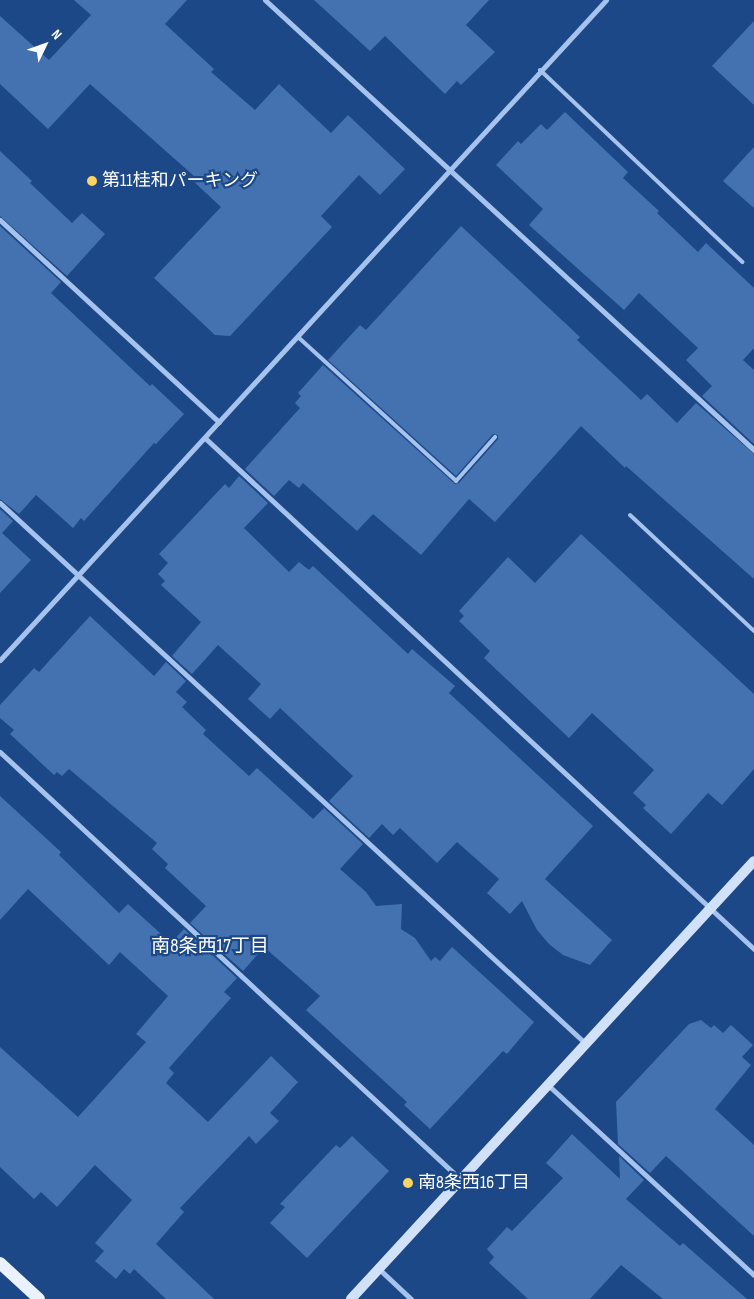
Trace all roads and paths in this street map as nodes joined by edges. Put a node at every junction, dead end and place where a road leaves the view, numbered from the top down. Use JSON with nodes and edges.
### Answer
{"nodes":[{"id":1,"x":264,"y":0,"type":"edge"},
{"id":2,"x":606,"y":0,"type":"edge"},
{"id":3,"x":540,"y":70,"type":"junction"},
{"id":4,"x":450,"y":170,"type":"junction"},
{"id":5,"x":0,"y":220,"type":"edge"},
{"id":6,"x":742,"y":262,"type":"dead end"},
{"id":7,"x":298,"y":337,"type":"junction"},
{"id":8,"x":218,"y":422,"type":"junction"},
{"id":9,"x":495,"y":437,"type":"dead end"},
{"id":10,"x":205,"y":438,"type":"junction"},
{"id":11,"x":754,"y":450,"type":"edge"},
{"id":12,"x":0,"y":503,"type":"edge"},
{"id":13,"x":630,"y":514,"type":"dead end"},
{"id":14,"x":78,"y":575,"type":"junction"},
{"id":15,"x":754,"y":631,"type":"edge"},
{"id":16,"x":0,"y":660,"type":"edge"},
{"id":17,"x":0,"y":752,"type":"edge"},
{"id":18,"x":754,"y":861,"type":"edge"},
{"id":19,"x":710,"y":908,"type":"junction"},
{"id":20,"x":754,"y":949,"type":"edge"},
{"id":21,"x":586,"y":1044,"type":"junction"},
{"id":22,"x":548,"y":1084,"type":"junction"},
{"id":23,"x":461,"y":1180,"type":"junction"},
{"id":24,"x":0,"y":1263,"type":"edge"},
{"id":25,"x":378,"y":1269,"type":"junction"},
{"id":26,"x":754,"y":1275,"type":"edge"},
{"id":27,"x":39,"y":1299,"type":"edge"},
{"id":28,"x":351,"y":1299,"type":"edge"},
{"id":29,"x":411,"y":1299,"type":"edge"}],
"edges":[{"from":1,"to":4,"type":"street"},
{"from":2,"to":3,"type":"street"},
{"from":3,"to":4,"type":"street"},
{"from":3,"to":6,"type":"lane"},
{"from":4,"to":7,"type":"street"},
{"from":4,"to":11,"type":"street"},
{"from":5,"to":8,"type":"street"},
{"from":7,"to":8,"type":"street"},
{"from":7,"to":9,"type":"lane"},
{"from":8,"to":10,"type":"street"},
{"from":10,"to":14,"type":"street"},
{"from":10,"to":19,"type":"street"},
{"from":12,"to":14,"type":"street"},
{"from":13,"to":15,"type":"lane"},
{"from":14,"to":16,"type":"street"},
{"from":14,"to":21,"type":"street"},
{"from":17,"to":23,"type":"street"},
{"from":18,"to":19,"type":"street"},
{"from":19,"to":20,"type":"street"},
{"from":19,"to":21,"type":"street"},
{"from":21,"to":22,"type":"street"},
{"from":22,"to":23,"type":"street"},
{"from":22,"to":26,"type":"street"},
{"from":23,"to":25,"type":"street"},
{"from":24,"to":27,"type":"main road"},
{"from":25,"to":28,"type":"street"},
{"from":25,"to":29,"type":"street"}]}
